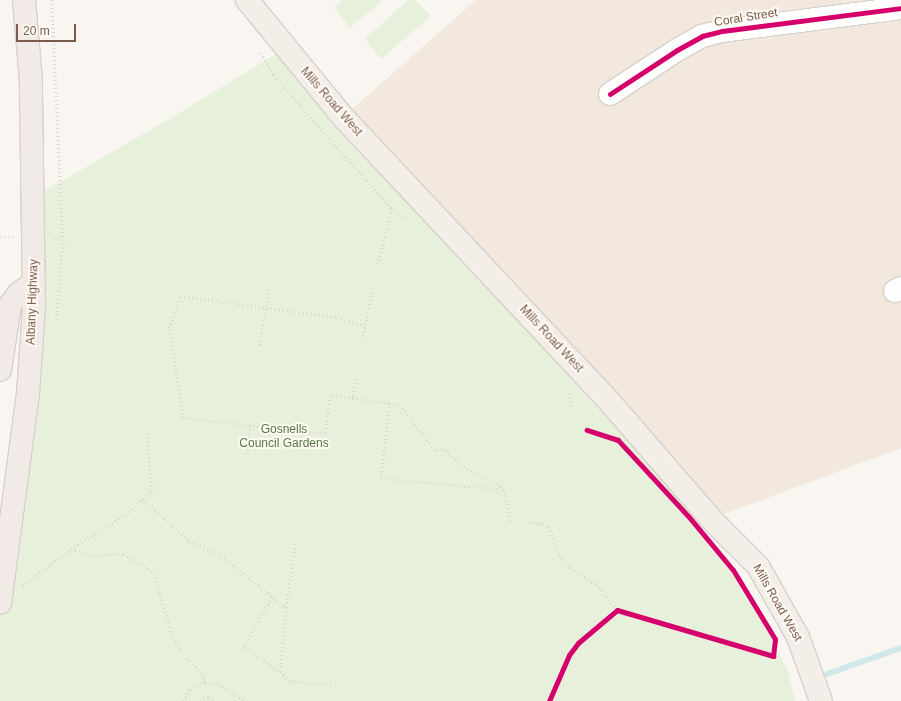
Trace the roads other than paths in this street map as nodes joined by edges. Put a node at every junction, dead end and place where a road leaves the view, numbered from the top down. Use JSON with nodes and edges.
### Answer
{"nodes":[{"id":1,"x":24,"y":0,"type":"edge"},
{"id":2,"x":247,"y":0,"type":"edge"},
{"id":3,"x":901,"y":8,"type":"edge"},
{"id":4,"x":610,"y":94,"type":"dead end"},
{"id":5,"x":34,"y":283,"type":"junction"},
{"id":6,"x":0,"y":370,"type":"edge"},
{"id":7,"x":8,"y":596,"type":"edge"},
{"id":8,"x":821,"y":701,"type":"edge"}],
"edges":[{"from":1,"to":5,"type":"highway","name":"Albany Highway"},
{"from":2,"to":8,"type":"main road","name":"Mills Road West"},
{"from":3,"to":4,"type":"street","name":"Coral Street"},
{"from":5,"to":6,"type":"highway"},
{"from":5,"to":7,"type":"highway","name":"Albany Highway"}]}
